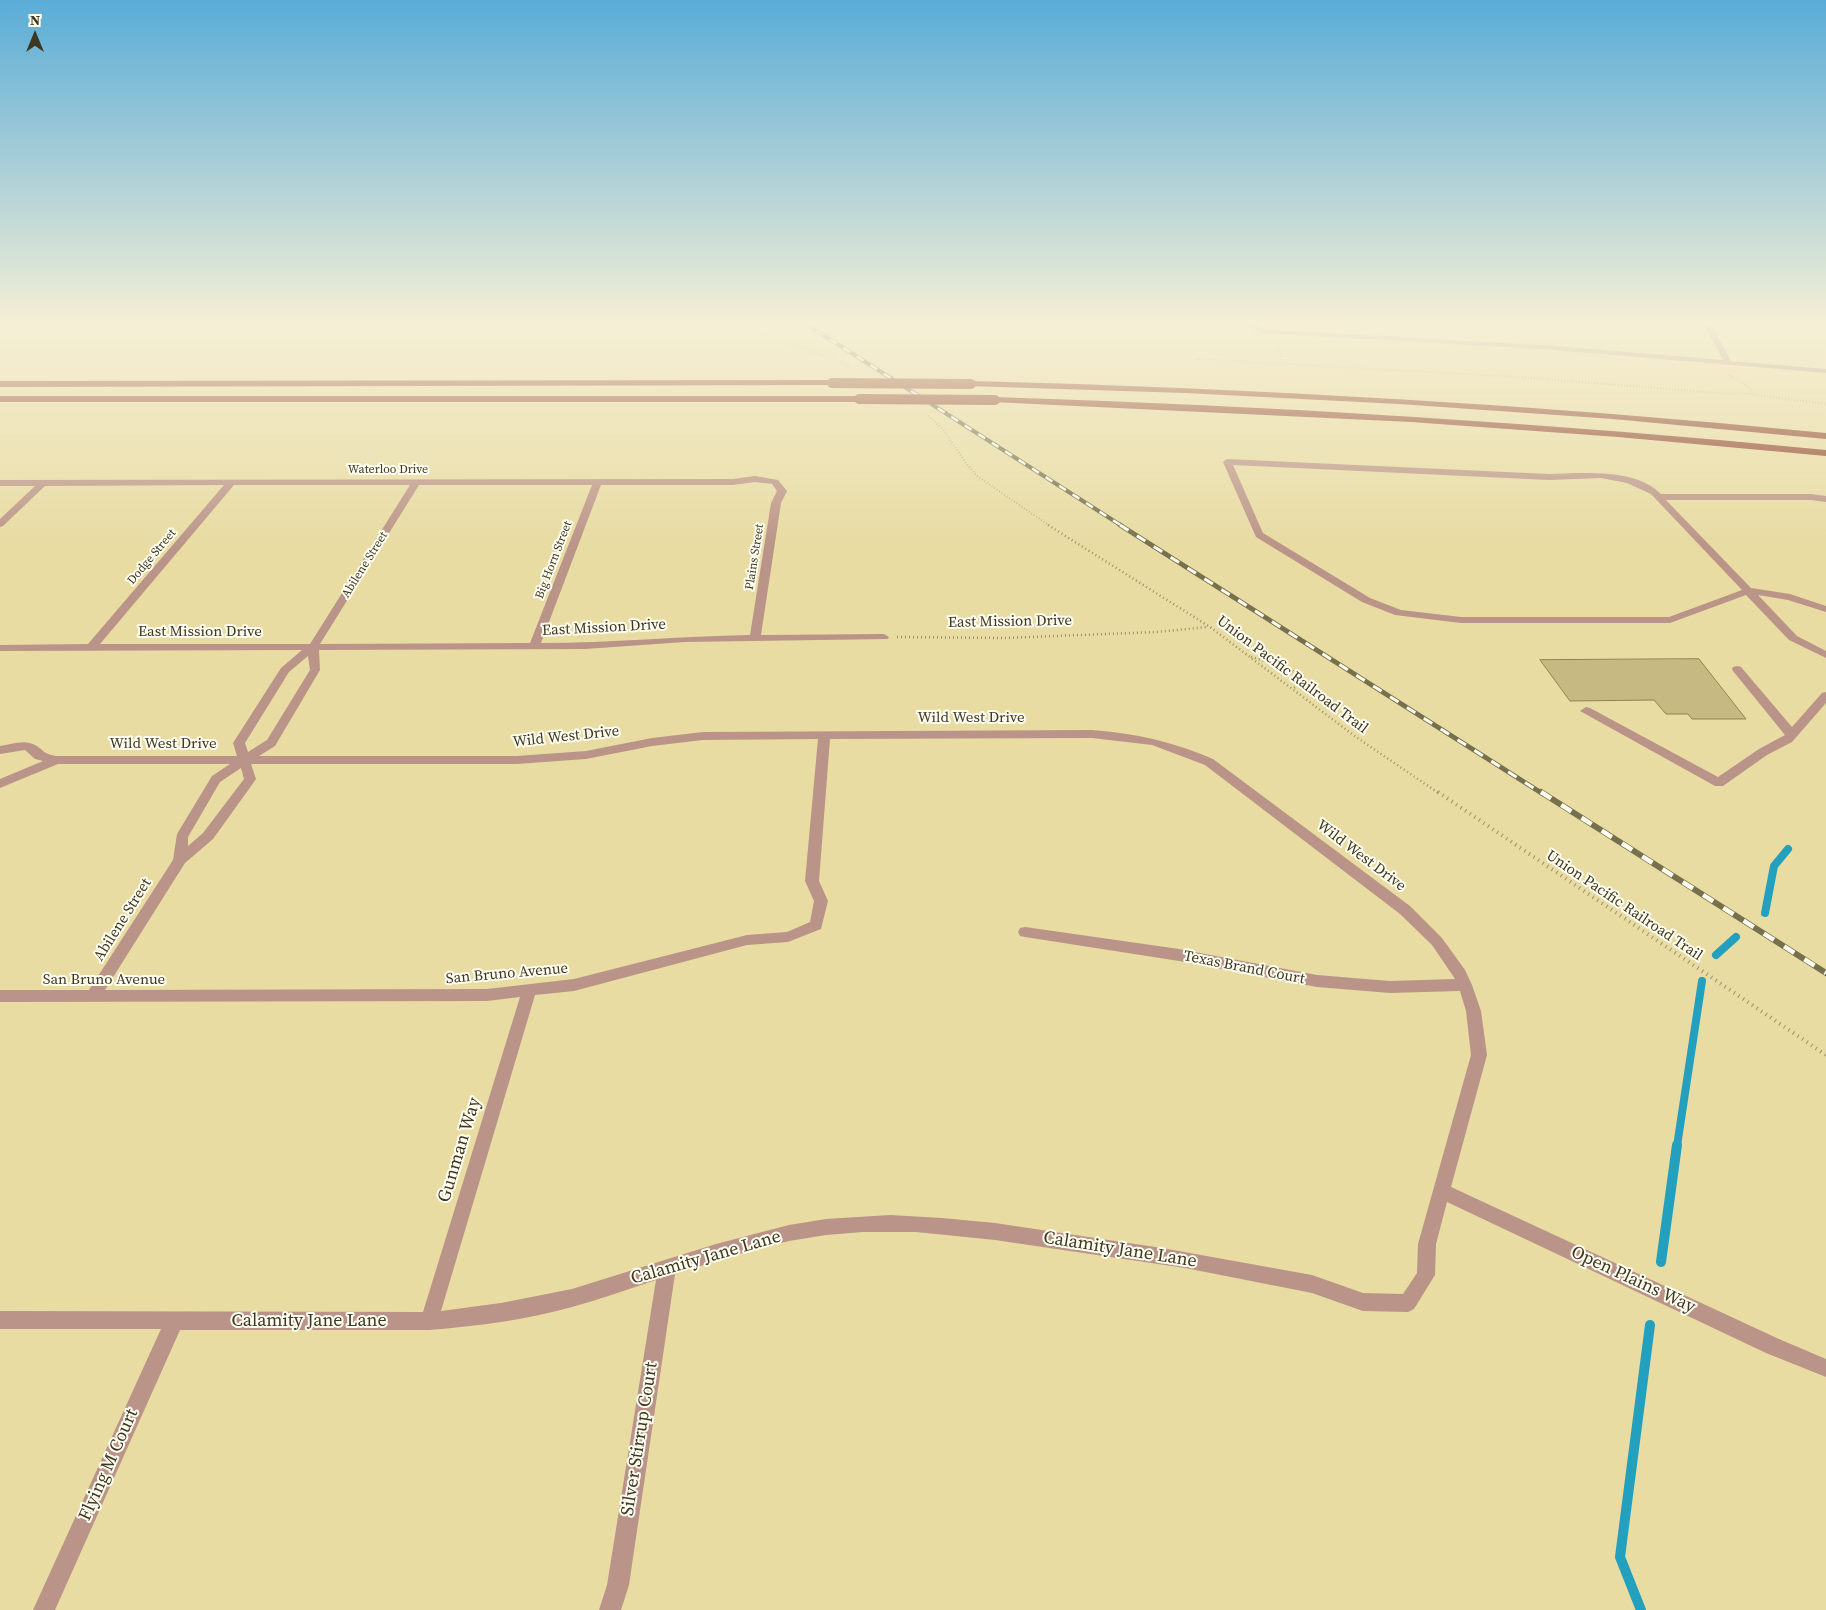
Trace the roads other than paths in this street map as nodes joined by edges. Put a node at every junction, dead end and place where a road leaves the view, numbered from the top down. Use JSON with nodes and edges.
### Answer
{"nodes":[{"id":1,"x":1323,"y":397,"type":"edge"},
{"id":2,"x":0,"y":399,"type":"edge"},
{"id":3,"x":1826,"y":436,"type":"edge"},
{"id":4,"x":1826,"y":453,"type":"edge"},
{"id":5,"x":775,"y":482,"type":"joint"},
{"id":6,"x":0,"y":483,"type":"edge"},
{"id":7,"x":231,"y":483,"type":"junction"},
{"id":8,"x":416,"y":483,"type":"junction"},
{"id":9,"x":597,"y":483,"type":"junction"},
{"id":10,"x":43,"y":484,"type":"junction"},
{"id":11,"x":1659,"y":497,"type":"junction"},
{"id":12,"x":1826,"y":499,"type":"edge"},
{"id":13,"x":0,"y":524,"type":"edge"},
{"id":14,"x":1748,"y":591,"type":"junction"},
{"id":15,"x":1826,"y":609,"type":"edge"},
{"id":16,"x":884,"y":637,"type":"road end"},
{"id":17,"x":755,"y":638,"type":"junction"},
{"id":18,"x":534,"y":646,"type":"junction"},
{"id":19,"x":313,"y":647,"type":"junction"},
{"id":20,"x":0,"y":648,"type":"edge"},
{"id":21,"x":92,"y":648,"type":"junction"},
{"id":22,"x":1826,"y":655,"type":"edge"},
{"id":23,"x":1736,"y":669,"type":"dead end"},
{"id":24,"x":1826,"y":696,"type":"edge"},
{"id":25,"x":1586,"y":711,"type":"dead end"},
{"id":26,"x":824,"y":735,"type":"junction"},
{"id":27,"x":1792,"y":735,"type":"junction"},
{"id":28,"x":0,"y":750,"type":"edge"},
{"id":29,"x":56,"y":760,"type":"junction"},
{"id":30,"x":244,"y":760,"type":"junction"},
{"id":31,"x":0,"y":784,"type":"edge"},
{"id":32,"x":180,"y":860,"type":"junction"},
{"id":33,"x":1024,"y":932,"type":"dead end"},
{"id":34,"x":1466,"y":985,"type":"junction"},
{"id":35,"x":529,"y":991,"type":"junction"},
{"id":36,"x":0,"y":996,"type":"edge"},
{"id":37,"x":93,"y":996,"type":"junction"},
{"id":38,"x":1441,"y":1191,"type":"junction"},
{"id":39,"x":667,"y":1268,"type":"junction"},
{"id":40,"x":1408,"y":1303,"type":"joint"},
{"id":41,"x":0,"y":1320,"type":"edge"},
{"id":42,"x":175,"y":1320,"type":"junction"},
{"id":43,"x":429,"y":1321,"type":"junction"},
{"id":44,"x":1826,"y":1368,"type":"edge"},
{"id":45,"x":44,"y":1610,"type":"edge"},
{"id":46,"x":610,"y":1610,"type":"edge"}],
"edges":[{"from":1,"to":3,"type":"highway","bridge":true},
{"from":2,"to":4,"type":"highway","bridge":true},
{"from":5,"to":9,"type":"street","name":"Waterloo Drive"},
{"from":5,"to":17,"type":"street","name":"Plains Street"},
{"from":6,"to":10,"type":"street","name":"Waterloo Drive"},
{"from":7,"to":8,"type":"street","name":"Waterloo Drive"},
{"from":7,"to":10,"type":"street","name":"Waterloo Drive"},
{"from":7,"to":21,"type":"street","name":"Dodge Street"},
{"from":8,"to":9,"type":"street","name":"Waterloo Drive"},
{"from":8,"to":19,"type":"street","name":"Abilene Street"},
{"from":9,"to":18,"type":"street","name":"Big Horn Street"},
{"from":10,"to":13,"type":"street"},
{"from":11,"to":12,"type":"street"},
{"from":11,"to":14,"type":"street"},
{"from":11,"to":14,"type":"street"},
{"from":14,"to":15,"type":"street"},
{"from":14,"to":22,"type":"street"},
{"from":16,"to":17,"type":"street","name":"East Mission Drive"},
{"from":17,"to":18,"type":"street","name":"East Mission Drive"},
{"from":18,"to":19,"type":"street","name":"East Mission Drive"},
{"from":19,"to":21,"type":"street","name":"East Mission Drive"},
{"from":19,"to":30,"type":"street","name":"Abilene Street"},
{"from":19,"to":30,"type":"street","name":"Abilene Street"},
{"from":20,"to":21,"type":"street","name":"East Mission Drive"},
{"from":23,"to":27,"type":"street"},
{"from":24,"to":27,"type":"street"},
{"from":25,"to":27,"type":"street"},
{"from":26,"to":30,"type":"street","name":"Wild West Drive"},
{"from":26,"to":34,"type":"street","name":"Wild West Drive"},
{"from":26,"to":35,"type":"street","name":"San Bruno Avenue"},
{"from":28,"to":29,"type":"street","name":"Wild West Drive"},
{"from":29,"to":30,"type":"street","name":"Wild West Drive"},
{"from":29,"to":31,"type":"street","name":"Wild West Drive"},
{"from":30,"to":32,"type":"street","name":"Abilene Street"},
{"from":30,"to":32,"type":"street","name":"Abilene Street"},
{"from":32,"to":37,"type":"street","name":"Abilene Street"},
{"from":33,"to":34,"type":"street","name":"Texas Brand Court"},
{"from":34,"to":38,"type":"street","name":"Wild West Drive"},
{"from":35,"to":37,"type":"street","name":"San Bruno Avenue"},
{"from":35,"to":43,"type":"street","name":"Gunman Way"},
{"from":36,"to":37,"type":"street","name":"San Bruno Avenue"},
{"from":38,"to":40,"type":"street","name":"Wild West Drive"},
{"from":38,"to":44,"type":"street","name":"Open Plains Way"},
{"from":39,"to":40,"type":"street","name":"Calamity Jane Lane"},
{"from":39,"to":43,"type":"street","name":"Calamity Jane Lane"},
{"from":39,"to":46,"type":"street","name":"Silver Stirrup Court"},
{"from":41,"to":42,"type":"street","name":"Calamity Jane Lane"},
{"from":42,"to":43,"type":"street","name":"Calamity Jane Lane"},
{"from":42,"to":45,"type":"street","name":"Flying M Court"}]}
